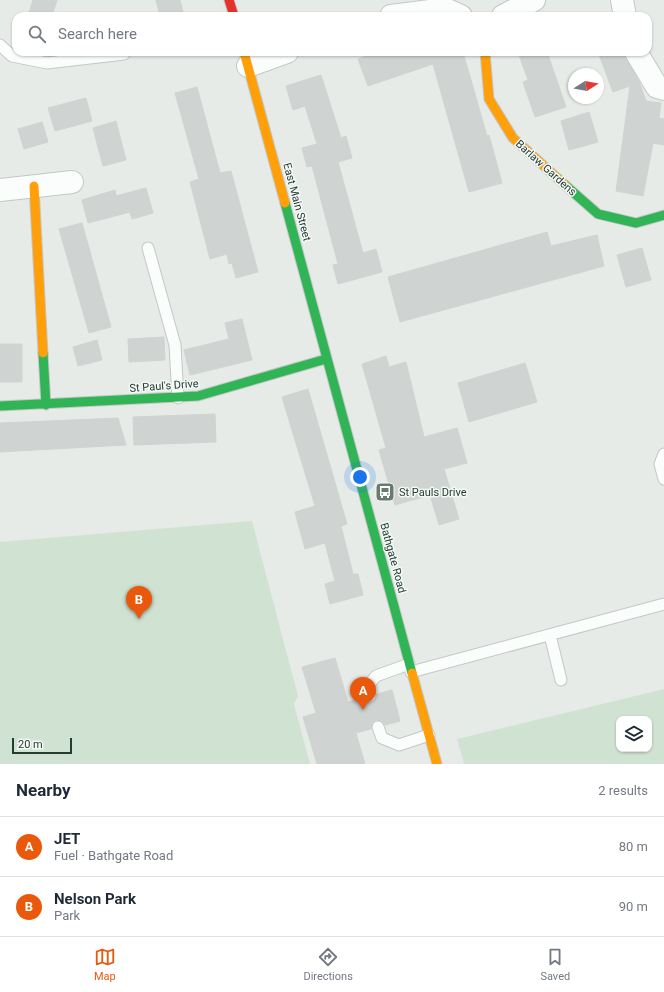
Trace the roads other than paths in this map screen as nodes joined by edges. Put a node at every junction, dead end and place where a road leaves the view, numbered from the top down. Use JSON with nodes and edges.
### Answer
{"nodes":[{"id":1,"x":229,"y":0,"type":"edge"},
{"id":2,"x":534,"y":0,"type":"edge"},
{"id":3,"x":622,"y":0,"type":"edge"},
{"id":4,"x":233,"y":12,"type":"edge"},
{"id":5,"x":422,"y":12,"type":"edge"},
{"id":6,"x":452,"y":12,"type":"edge"},
{"id":7,"x":511,"y":12,"type":"edge"},
{"id":8,"x":624,"y":12,"type":"edge"},
{"id":9,"x":0,"y":45,"type":"edge"},
{"id":10,"x":12,"y":56,"type":"edge"},
{"id":11,"x":12,"y":56,"type":"edge"},
{"id":12,"x":107,"y":56,"type":"edge"},
{"id":13,"x":264,"y":56,"type":"edge"},
{"id":14,"x":485,"y":56,"type":"edge"},
{"id":15,"x":638,"y":56,"type":"edge"},
{"id":16,"x":246,"y":59,"type":"edge"},
{"id":17,"x":664,"y":89,"type":"edge"},
{"id":18,"x":72,"y":182,"type":"dead end"},
{"id":19,"x":34,"y":186,"type":"junction"},
{"id":20,"x":0,"y":190,"type":"edge"},
{"id":21,"x":664,"y":215,"type":"edge"},
{"id":22,"x":148,"y":248,"type":"dead end"},
{"id":23,"x":326,"y":359,"type":"junction"},
{"id":24,"x":178,"y":398,"type":"junction"},
{"id":25,"x":46,"y":405,"type":"junction"},
{"id":26,"x":0,"y":406,"type":"edge"},
{"id":27,"x":664,"y":454,"type":"edge"},
{"id":28,"x":664,"y":479,"type":"edge"},
{"id":29,"x":664,"y":604,"type":"edge"},
{"id":30,"x":550,"y":635,"type":"junction"},
{"id":31,"x":410,"y":668,"type":"junction"},
{"id":32,"x":562,"y":680,"type":"dead end"},
{"id":33,"x":370,"y":696,"type":"dead end"},
{"id":34,"x":378,"y":727,"type":"dead end"},
{"id":35,"x":429,"y":735,"type":"junction"},
{"id":36,"x":437,"y":764,"type":"edge"}],
"edges":[{"from":1,"to":4,"type":"street"},
{"from":2,"to":7,"type":"street"},
{"from":3,"to":8,"type":"street"},
{"from":5,"to":6,"type":"street"},
{"from":9,"to":11,"type":"lane"},
{"from":10,"to":12,"type":"lane"},
{"from":13,"to":16,"type":"street"},
{"from":14,"to":21,"type":"street","name":"Barlaw Gardens"},
{"from":15,"to":17,"type":"street"},
{"from":16,"to":23,"type":"street","name":"East Main Street"},
{"from":18,"to":19,"type":"street"},
{"from":19,"to":20,"type":"street"},
{"from":19,"to":25,"type":"street"},
{"from":22,"to":24,"type":"lane"},
{"from":23,"to":24,"type":"street","name":"St Paul's Drive"},
{"from":23,"to":31,"type":"street","name":"Bathgate Road"},
{"from":24,"to":25,"type":"street","name":"St Paul's Drive"},
{"from":25,"to":26,"type":"street","name":"St Paul's Drive"},
{"from":27,"to":28,"type":"lane"},
{"from":29,"to":30,"type":"lane"},
{"from":30,"to":31,"type":"lane"},
{"from":30,"to":32,"type":"lane"},
{"from":31,"to":33,"type":"lane"},
{"from":31,"to":35,"type":"street","name":"Bathgate Road"},
{"from":34,"to":35,"type":"lane"},
{"from":35,"to":36,"type":"street","name":"Bathgate Road"}]}
